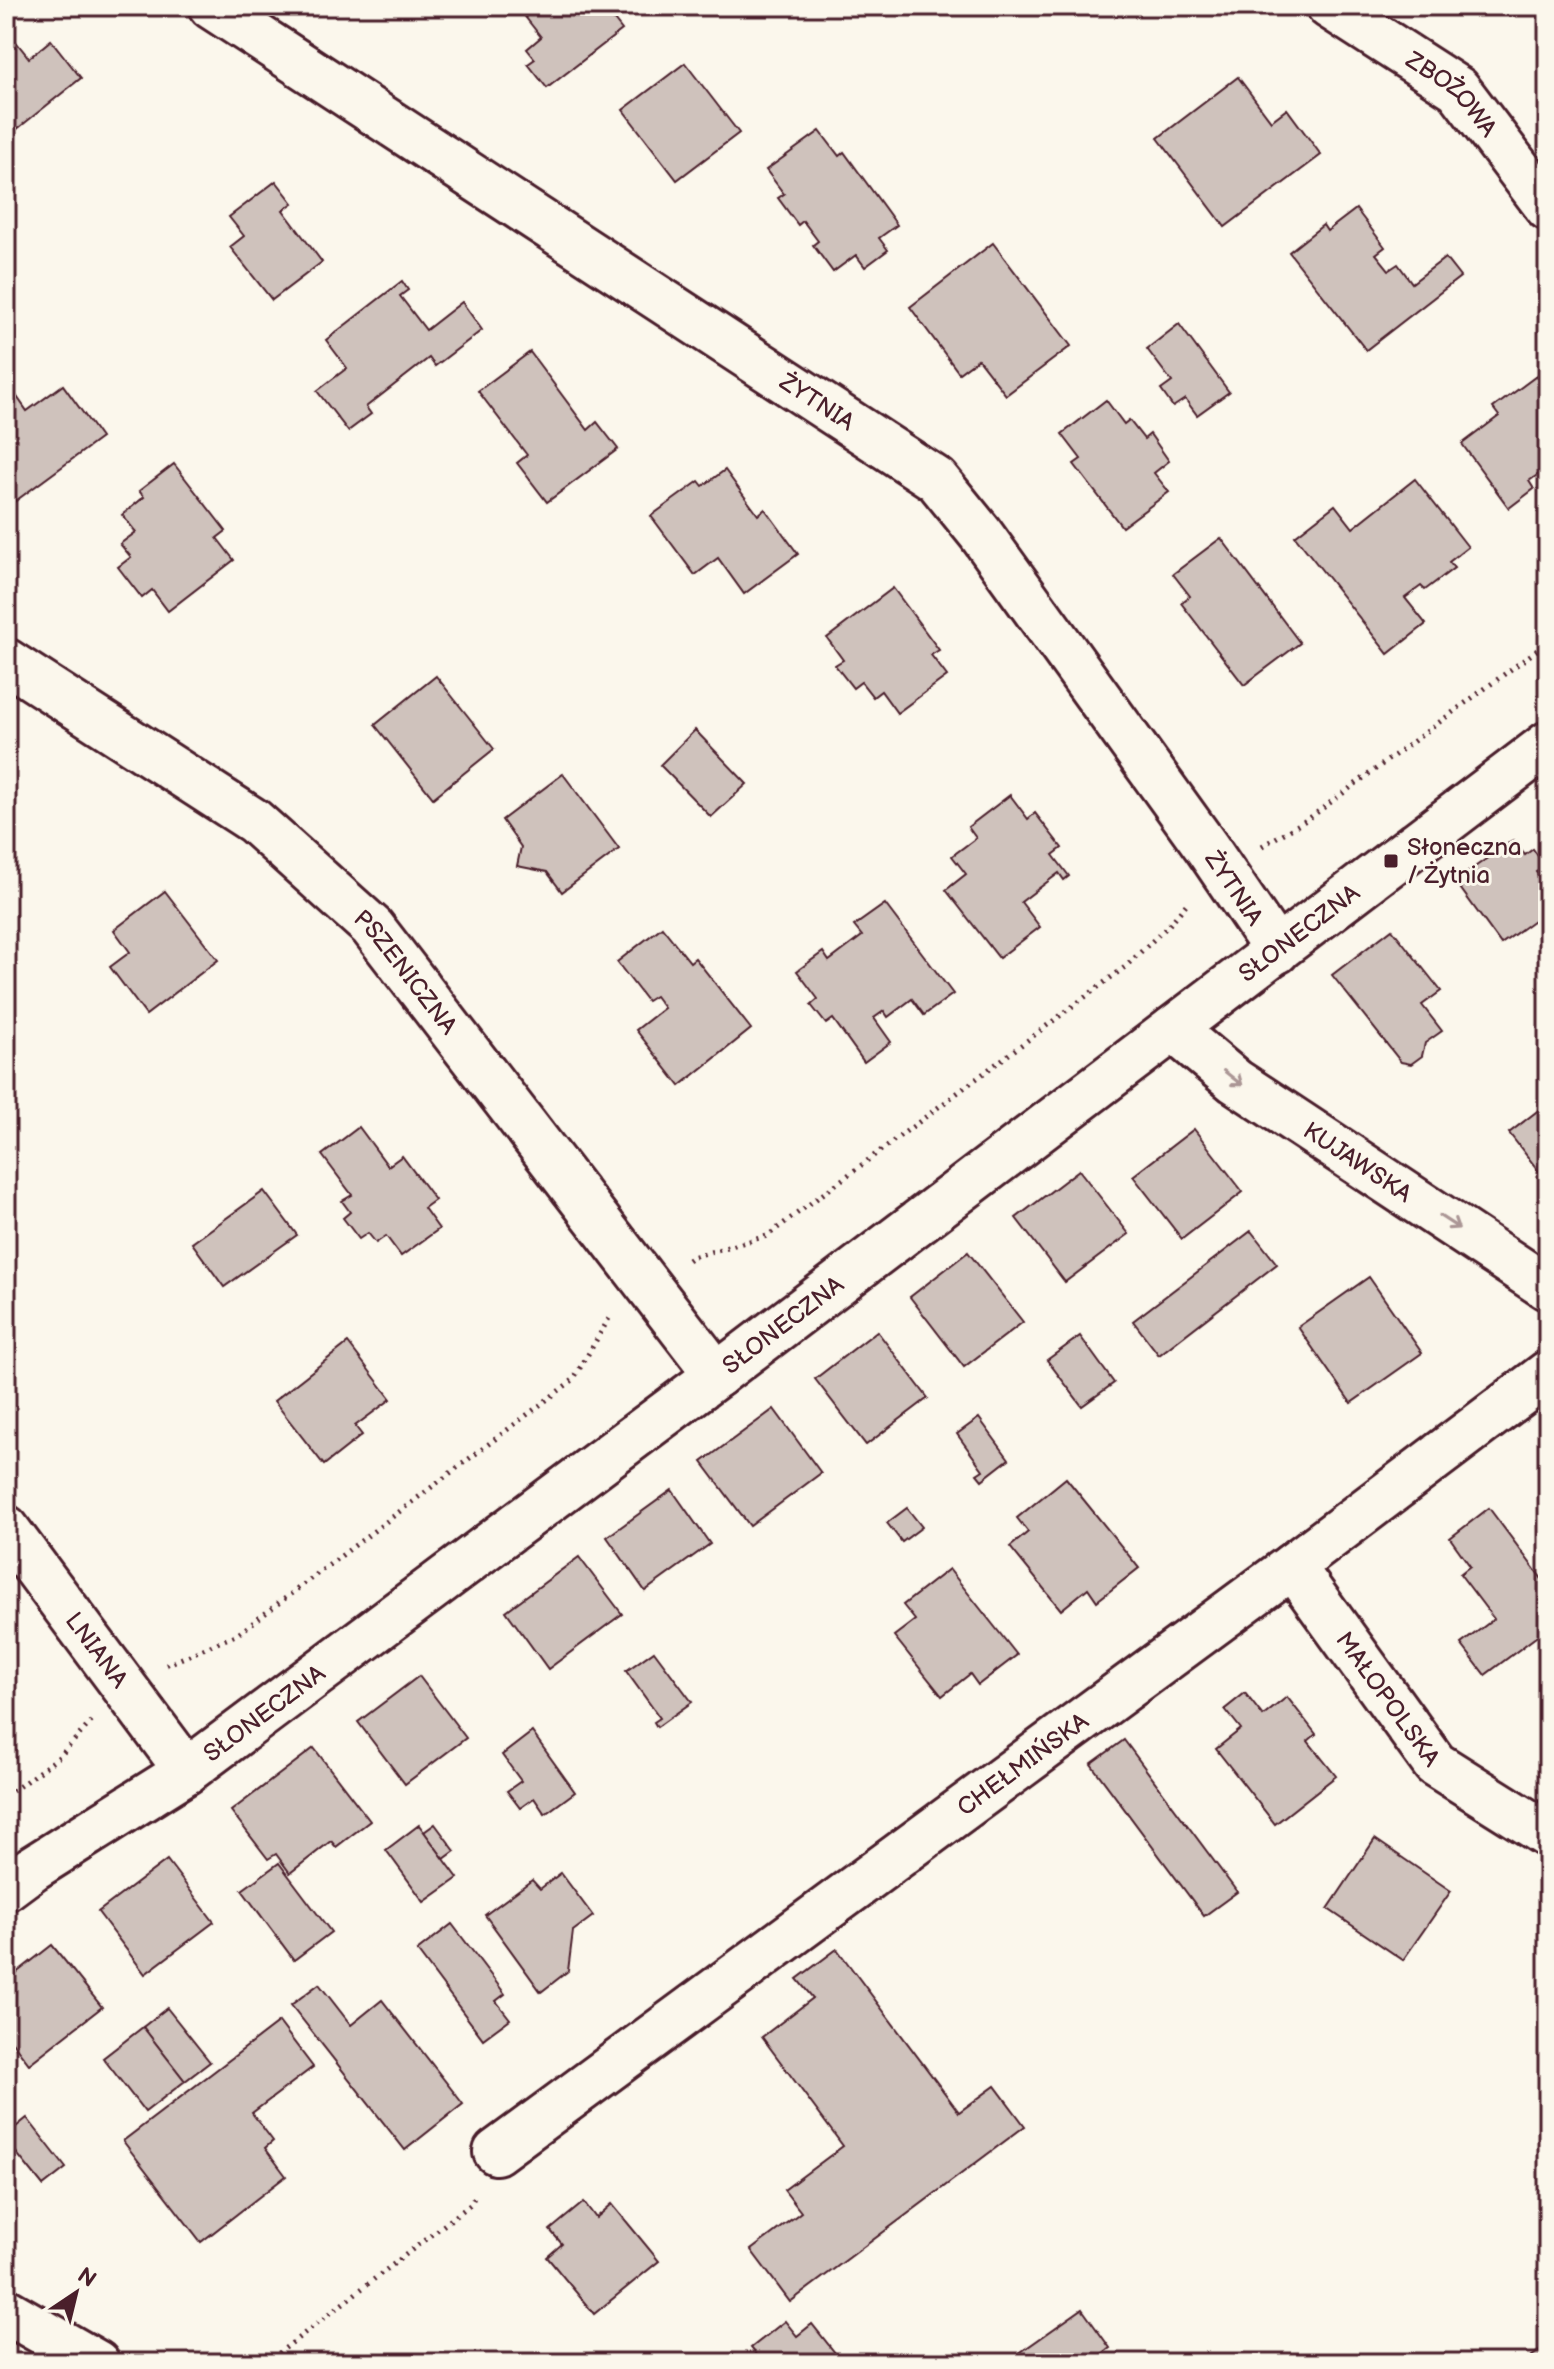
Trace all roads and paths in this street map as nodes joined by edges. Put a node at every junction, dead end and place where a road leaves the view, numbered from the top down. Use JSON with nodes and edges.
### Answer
{"nodes":[{"id":1,"x":211,"y":6,"type":"edge"},
{"id":2,"x":1329,"y":6,"type":"edge"},
{"id":3,"x":1548,"y":208,"type":"edge"},
{"id":4,"x":1548,"y":642,"type":"edge"},
{"id":5,"x":6,"y":661,"type":"edge"},
{"id":6,"x":1548,"y":744,"type":"edge"},
{"id":7,"x":1252,"y":851,"type":"dead end"},
{"id":8,"x":1194,"y":894,"type":"dead end"},
{"id":9,"x":1277,"y":951,"type":"junction"},
{"id":10,"x":1173,"y":1029,"type":"junction"},
{"id":11,"x":680,"y":1266,"type":"dead end"},
{"id":12,"x":1548,"y":1288,"type":"edge"},
{"id":13,"x":620,"y":1308,"type":"dead end"},
{"id":14,"x":1548,"y":1373,"type":"edge"},
{"id":15,"x":717,"y":1375,"type":"junction"},
{"id":16,"x":6,"y":1528,"type":"edge"},
{"id":17,"x":1292,"y":1566,"type":"junction"},
{"id":18,"x":158,"y":1668,"type":"dead end"},
{"id":19,"x":100,"y":1712,"type":"dead end"},
{"id":20,"x":187,"y":1771,"type":"junction"},
{"id":21,"x":6,"y":1796,"type":"edge"},
{"id":22,"x":1548,"y":1835,"type":"edge"},
{"id":23,"x":6,"y":1888,"type":"edge"},
{"id":24,"x":496,"y":2152,"type":"joint"},
{"id":25,"x":6,"y":2311,"type":"edge"},
{"id":26,"x":97,"y":2363,"type":"edge"},
{"id":27,"x":266,"y":2363,"type":"edge"}],
"edges":[{"from":1,"to":9,"type":"street","name":"ŻYTNIA"},
{"from":2,"to":3,"type":"street","name":"ZBOŻOWA"},
{"from":4,"to":7,"type":"path"},
{"from":5,"to":15,"type":"street","name":"PSZENICZNA"},
{"from":6,"to":9,"type":"street","name":"SŁONECZNA"},
{"from":8,"to":11,"type":"path"},
{"from":9,"to":10,"type":"street","name":"SŁONECZNA"},
{"from":10,"to":12,"type":"street","name":"KUJAWSKA","one_way":true},
{"from":10,"to":15,"type":"street","name":"SŁONECZNA"},
{"from":13,"to":18,"type":"path"},
{"from":14,"to":17,"type":"street","name":"CHEŁMIŃSKA"},
{"from":15,"to":20,"type":"street","name":"SŁONECZNA"},
{"from":16,"to":20,"type":"street","name":"LNIANA"},
{"from":17,"to":22,"type":"street","name":"MAŁOPOLSKA"},
{"from":17,"to":24,"type":"street","name":"CHEŁMIŃSKA"},
{"from":19,"to":21,"type":"path"},
{"from":20,"to":23,"type":"street","name":"SŁONECZNA"},
{"from":24,"to":27,"type":"path"},
{"from":25,"to":26,"type":"street"}]}
